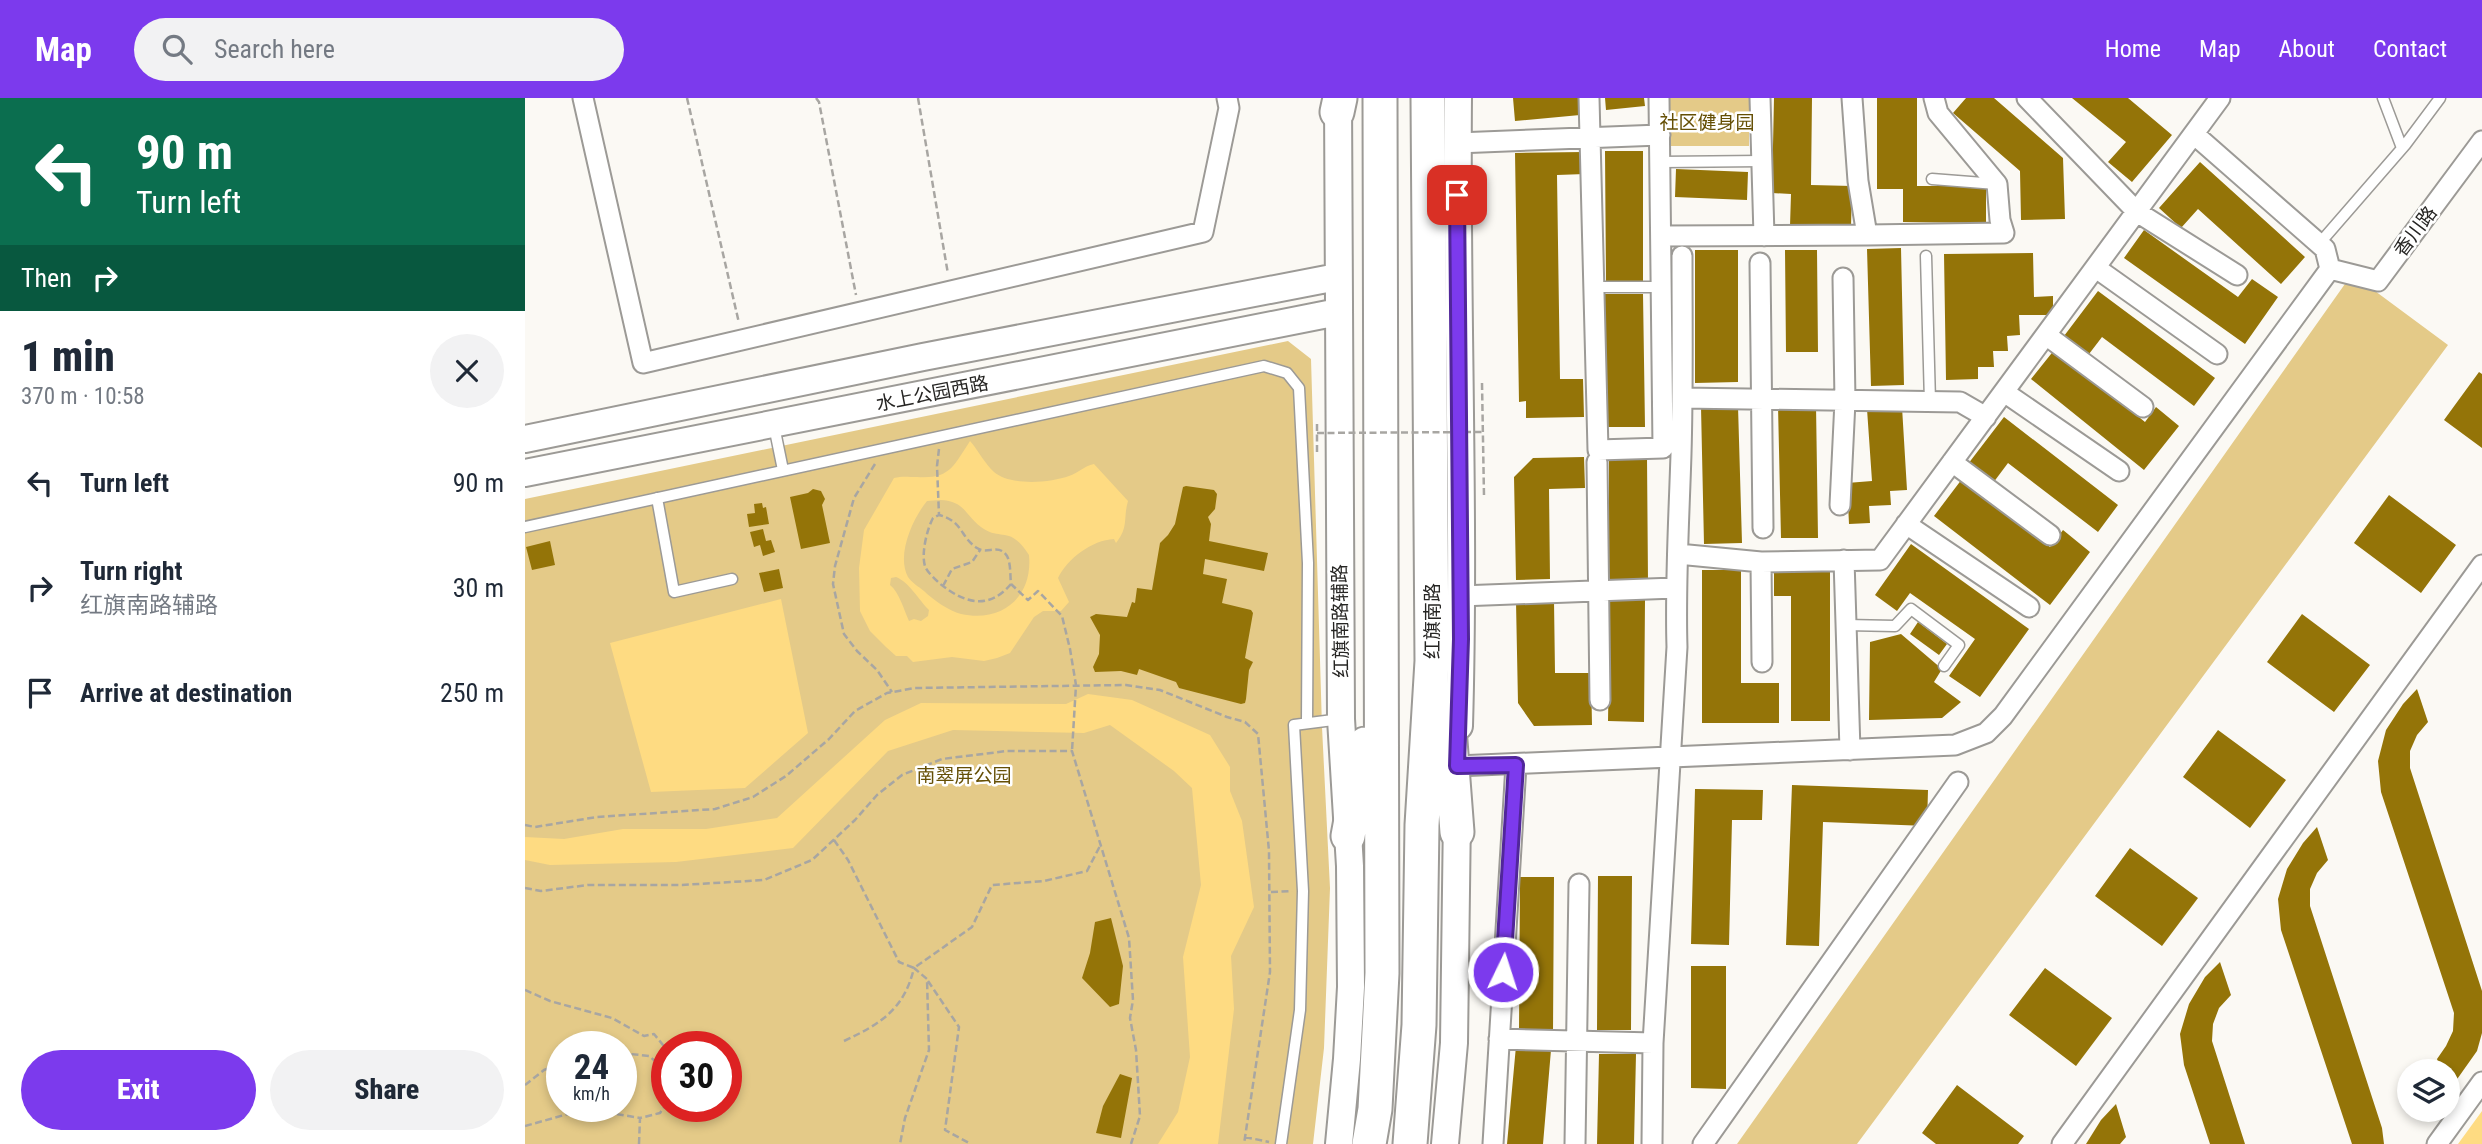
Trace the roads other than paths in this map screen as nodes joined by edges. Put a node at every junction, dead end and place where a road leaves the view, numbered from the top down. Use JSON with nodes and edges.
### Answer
{"nodes":[{"id":1,"x":583,"y":98,"type":"edge"},
{"id":2,"x":1227,"y":98,"type":"edge"},
{"id":3,"x":1380,"y":98,"type":"edge"},
{"id":4,"x":1427,"y":98,"type":"edge"},
{"id":5,"x":1458,"y":98,"type":"edge"},
{"id":6,"x":1589,"y":98,"type":"edge"},
{"id":7,"x":1659,"y":98,"type":"edge"},
{"id":8,"x":1760,"y":98,"type":"edge"},
{"id":9,"x":1852,"y":98,"type":"edge"},
{"id":10,"x":1934,"y":98,"type":"edge"},
{"id":11,"x":2027,"y":98,"type":"edge"},
{"id":12,"x":2220,"y":98,"type":"edge"},
{"id":13,"x":2383,"y":98,"type":"edge"},
{"id":14,"x":2440,"y":98,"type":"edge"},
{"id":15,"x":1338,"y":103,"type":"edge"},
{"id":16,"x":1660,"y":135,"type":"junction"},
{"id":17,"x":2195,"y":135,"type":"junction"},
{"id":18,"x":1591,"y":138,"type":"junction"},
{"id":19,"x":2482,"y":141,"type":"edge"},
{"id":20,"x":1457,"y":143,"type":"junction"},
{"id":21,"x":2402,"y":148,"type":"junction"},
{"id":22,"x":1762,"y":161,"type":"junction"},
{"id":23,"x":1661,"y":162,"type":"junction"},
{"id":24,"x":1932,"y":180,"type":"dead end"},
{"id":25,"x":1997,"y":184,"type":"junction"},
{"id":26,"x":2137,"y":212,"type":"junction"},
{"id":27,"x":1867,"y":235,"type":"junction"},
{"id":28,"x":1661,"y":236,"type":"junction"},
{"id":29,"x":1764,"y":236,"type":"junction"},
{"id":30,"x":2319,"y":244,"type":"junction"},
{"id":31,"x":1682,"y":256,"type":"dead end"},
{"id":32,"x":1926,"y":256,"type":"dead end"},
{"id":33,"x":1760,"y":263,"type":"dead end"},
{"id":34,"x":2096,"y":268,"type":"junction"},
{"id":35,"x":2330,"y":269,"type":"junction"},
{"id":36,"x":2237,"y":275,"type":"dead end"},
{"id":37,"x":1337,"y":277,"type":"junction"},
{"id":38,"x":1843,"y":278,"type":"dead end"},
{"id":39,"x":1594,"y":287,"type":"junction"},
{"id":40,"x":1662,"y":287,"type":"junction"},
{"id":41,"x":1338,"y":312,"type":"junction"},
{"id":42,"x":2046,"y":335,"type":"junction"},
{"id":43,"x":2217,"y":354,"type":"dead end"},
{"id":44,"x":2004,"y":392,"type":"junction"},
{"id":45,"x":1683,"y":398,"type":"junction"},
{"id":46,"x":1762,"y":400,"type":"junction"},
{"id":47,"x":1846,"y":401,"type":"junction"},
{"id":48,"x":1930,"y":402,"type":"junction"},
{"id":49,"x":2143,"y":407,"type":"dead end"},
{"id":50,"x":1986,"y":416,"type":"junction"},
{"id":51,"x":773,"y":424,"type":"junction"},
{"id":52,"x":525,"y":439,"type":"edge"},
{"id":53,"x":1597,"y":462,"type":"dead end"},
{"id":54,"x":1952,"y":462,"type":"junction"},
{"id":55,"x":783,"y":470,"type":"junction"},
{"id":56,"x":2119,"y":471,"type":"dead end"},
{"id":57,"x":525,"y":473,"type":"edge"},
{"id":58,"x":657,"y":498,"type":"junction"},
{"id":59,"x":1840,"y":505,"type":"dead end"},
{"id":60,"x":1906,"y":524,"type":"junction"},
{"id":61,"x":525,"y":527,"type":"edge"},
{"id":62,"x":1763,"y":528,"type":"dead end"},
{"id":63,"x":2050,"y":535,"type":"dead end"},
{"id":64,"x":1678,"y":554,"type":"junction"},
{"id":65,"x":1844,"y":560,"type":"junction"},
{"id":66,"x":1761,"y":562,"type":"junction"},
{"id":67,"x":2482,"y":565,"type":"edge"},
{"id":68,"x":732,"y":579,"type":"dead end"},
{"id":69,"x":1675,"y":588,"type":"junction"},
{"id":70,"x":1599,"y":591,"type":"junction"},
{"id":71,"x":1460,"y":596,"type":"junction"},
{"id":72,"x":2029,"y":607,"type":"dead end"},
{"id":73,"x":1846,"y":625,"type":"junction"},
{"id":74,"x":1380,"y":652,"type":"junction"},
{"id":75,"x":1432,"y":661,"type":"junction"},
{"id":76,"x":1762,"y":662,"type":"dead end"},
{"id":77,"x":1944,"y":666,"type":"dead end"},
{"id":78,"x":1600,"y":700,"type":"dead end"},
{"id":79,"x":1341,"y":719,"type":"junction"},
{"id":80,"x":1307,"y":722,"type":"junction"},
{"id":81,"x":1850,"y":750,"type":"junction"},
{"id":82,"x":1669,"y":758,"type":"junction"},
{"id":83,"x":1516,"y":765,"type":"junction"},
{"id":84,"x":1457,"y":766,"type":"junction"},
{"id":85,"x":1958,"y":782,"type":"dead end"},
{"id":86,"x":1457,"y":832,"type":"junction"},
{"id":87,"x":1348,"y":836,"type":"junction"},
{"id":88,"x":1579,"y":884,"type":"dead end"},
{"id":89,"x":1499,"y":1039,"type":"junction"},
{"id":90,"x":1577,"y":1041,"type":"junction"},
{"id":91,"x":1653,"y":1043,"type":"junction"},
{"id":92,"x":2482,"y":1082,"type":"edge"},
{"id":93,"x":1278,"y":1144,"type":"edge"},
{"id":94,"x":1339,"y":1144,"type":"edge"},
{"id":95,"x":1369,"y":1144,"type":"edge"},
{"id":96,"x":1410,"y":1144,"type":"edge"},
{"id":97,"x":1445,"y":1144,"type":"edge"},
{"id":98,"x":1493,"y":1144,"type":"edge"},
{"id":99,"x":1576,"y":1144,"type":"edge"},
{"id":100,"x":1652,"y":1144,"type":"edge"},
{"id":101,"x":1703,"y":1144,"type":"edge"},
{"id":102,"x":2062,"y":1144,"type":"edge"},
{"id":103,"x":2437,"y":1144,"type":"edge"}],
"edges":[{"from":1,"to":2,"type":"street"},
{"from":3,"to":74,"type":"highway"},
{"from":4,"to":75,"type":"highway","name":"红旗南路"},
{"from":5,"to":20,"type":"main road"},
{"from":6,"to":18,"type":"street"},
{"from":7,"to":16,"type":"street"},
{"from":8,"to":22,"type":"street"},
{"from":9,"to":27,"type":"street"},
{"from":10,"to":25,"type":"street"},
{"from":11,"to":26,"type":"street"},
{"from":12,"to":17,"type":"street"},
{"from":13,"to":21,"type":"lane"},
{"from":14,"to":21,"type":"lane"},
{"from":15,"to":37,"type":"main road","name":"红旗南路辅路"},
{"from":16,"to":18,"type":"street"},
{"from":16,"to":23,"type":"street"},
{"from":17,"to":26,"type":"street"},
{"from":17,"to":30,"type":"street"},
{"from":18,"to":20,"type":"street"},
{"from":18,"to":39,"type":"street"},
{"from":19,"to":35,"type":"street","name":"香川路"},
{"from":20,"to":71,"type":"main road"},
{"from":21,"to":30,"type":"lane"},
{"from":22,"to":23,"type":"lane"},
{"from":22,"to":29,"type":"street"},
{"from":23,"to":28,"type":"street"},
{"from":24,"to":25,"type":"lane"},
{"from":25,"to":27,"type":"street"},
{"from":26,"to":34,"type":"street"},
{"from":26,"to":36,"type":"street"},
{"from":27,"to":29,"type":"street"},
{"from":28,"to":29,"type":"street"},
{"from":28,"to":40,"type":"street"},
{"from":30,"to":35,"type":"street"},
{"from":31,"to":45,"type":"street"},
{"from":32,"to":48,"type":"lane"},
{"from":33,"to":46,"type":"street"},
{"from":34,"to":42,"type":"street"},
{"from":34,"to":43,"type":"street"},
{"from":35,"to":81,"type":"street"},
{"from":37,"to":41,"type":"main road","name":"红旗南路辅路"},
{"from":37,"to":52,"type":"main road","name":"水上公园西路"},
{"from":38,"to":47,"type":"street"},
{"from":39,"to":40,"type":"lane"},
{"from":39,"to":40,"type":"street"},
{"from":41,"to":51,"type":"main road","name":"水上公园西路"},
{"from":41,"to":79,"type":"main road","name":"红旗南路辅路"},
{"from":42,"to":44,"type":"street"},
{"from":42,"to":49,"type":"street"},
{"from":44,"to":50,"type":"street"},
{"from":44,"to":56,"type":"street"},
{"from":45,"to":46,"type":"street"},
{"from":45,"to":64,"type":"street"},
{"from":46,"to":47,"type":"street"},
{"from":46,"to":62,"type":"street"},
{"from":47,"to":48,"type":"street"},
{"from":47,"to":59,"type":"street"},
{"from":48,"to":50,"type":"street"},
{"from":50,"to":54,"type":"street"},
{"from":51,"to":55,"type":"lane"},
{"from":51,"to":57,"type":"main road","name":"水上公园西路"},
{"from":53,"to":70,"type":"street"},
{"from":54,"to":60,"type":"street"},
{"from":54,"to":63,"type":"street"},
{"from":55,"to":58,"type":"lane"},
{"from":55,"to":80,"type":"lane"},
{"from":58,"to":61,"type":"lane"},
{"from":58,"to":68,"type":"lane"},
{"from":60,"to":65,"type":"street"},
{"from":60,"to":72,"type":"street"},
{"from":64,"to":66,"type":"street"},
{"from":64,"to":69,"type":"street"},
{"from":65,"to":66,"type":"street"},
{"from":65,"to":73,"type":"street"},
{"from":66,"to":76,"type":"street"},
{"from":67,"to":102,"type":"street"},
{"from":69,"to":70,"type":"street"},
{"from":69,"to":82,"type":"street"},
{"from":70,"to":71,"type":"street"},
{"from":70,"to":78,"type":"street"},
{"from":71,"to":84,"type":"main road"},
{"from":73,"to":77,"type":"lane"},
{"from":73,"to":81,"type":"street"},
{"from":74,"to":87,"type":"highway"},
{"from":74,"to":95,"type":"highway"},
{"from":75,"to":86,"type":"highway"},
{"from":75,"to":96,"type":"highway","name":"红旗南路"},
{"from":79,"to":80,"type":"lane"},
{"from":79,"to":87,"type":"main road","name":"红旗南路辅路"},
{"from":80,"to":93,"type":"lane"},
{"from":81,"to":82,"type":"street"},
{"from":82,"to":83,"type":"street"},
{"from":82,"to":91,"type":"street"},
{"from":83,"to":84,"type":"street"},
{"from":83,"to":89,"type":"street"},
{"from":84,"to":86,"type":"main road"},
{"from":85,"to":101,"type":"street"},
{"from":86,"to":97,"type":"main road"},
{"from":87,"to":94,"type":"main road","name":"红旗南路辅路"},
{"from":88,"to":90,"type":"street"},
{"from":89,"to":90,"type":"street"},
{"from":89,"to":98,"type":"street"},
{"from":90,"to":91,"type":"street"},
{"from":90,"to":99,"type":"street"},
{"from":91,"to":100,"type":"street"},
{"from":92,"to":103,"type":"street"}]}
